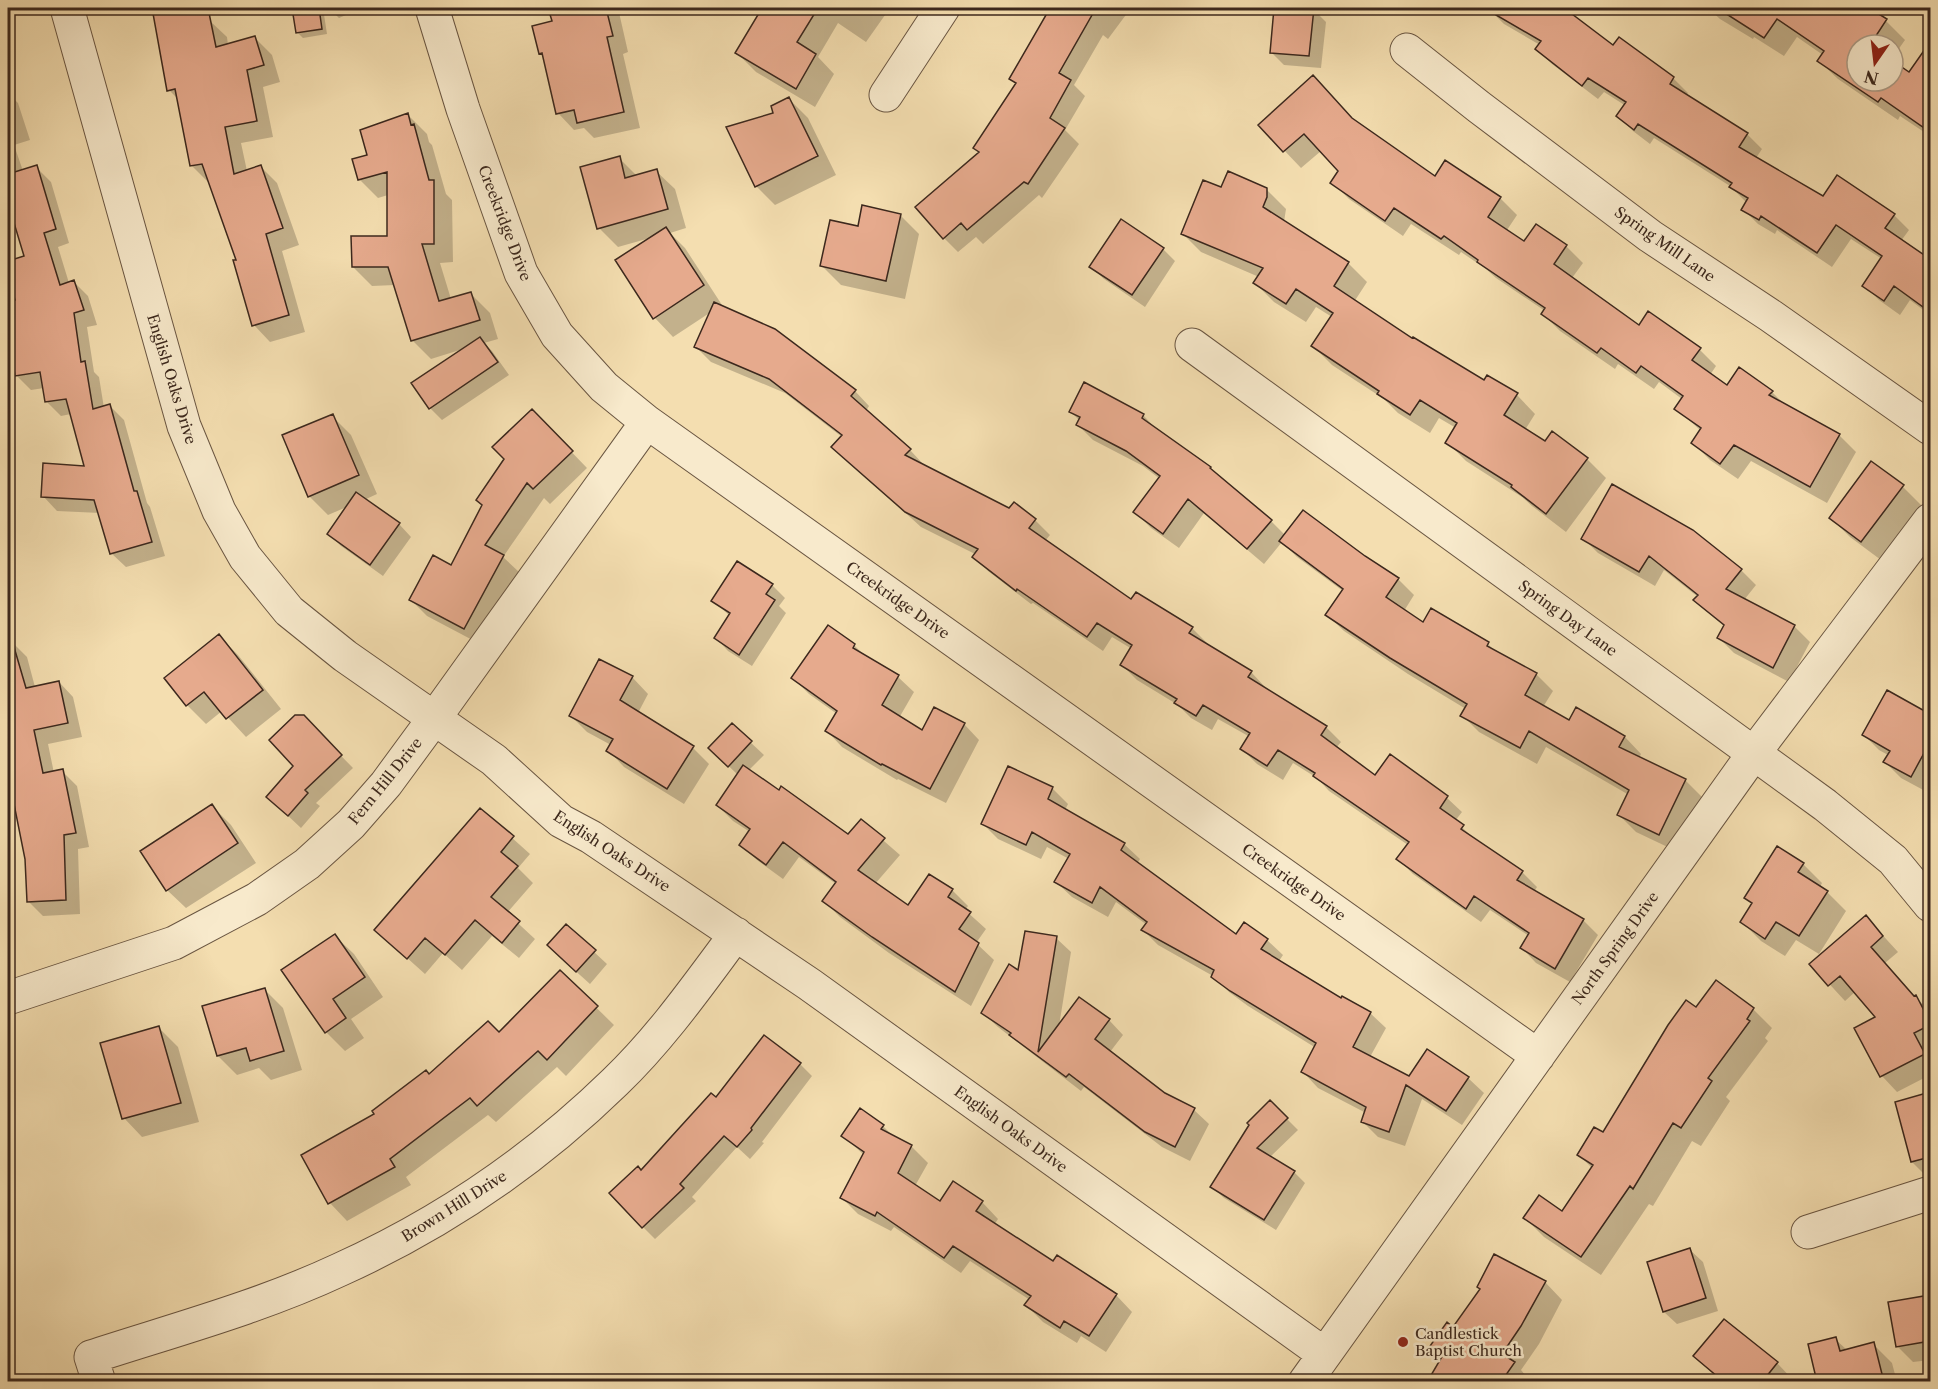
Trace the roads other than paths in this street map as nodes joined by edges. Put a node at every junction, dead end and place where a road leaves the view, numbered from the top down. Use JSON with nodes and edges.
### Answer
{"nodes":[{"id":1,"x":68,"y":8,"type":"edge"},
{"id":2,"x":432,"y":8,"type":"edge"},
{"id":3,"x":943,"y":8,"type":"edge"},
{"id":4,"x":1407,"y":50,"type":"dead end"},
{"id":5,"x":886,"y":95,"type":"dead end"},
{"id":6,"x":1192,"y":345,"type":"dead end"},
{"id":7,"x":647,"y":422,"type":"junction"},
{"id":8,"x":1930,"y":428,"type":"edge"},
{"id":9,"x":1930,"y":520,"type":"edge"},
{"id":10,"x":434,"y":720,"type":"junction"},
{"id":11,"x":1754,"y":753,"type":"junction"},
{"id":12,"x":1930,"y":905,"type":"edge"},
{"id":13,"x":736,"y":934,"type":"junction"},
{"id":14,"x":8,"y":998,"type":"edge"},
{"id":15,"x":1538,"y":1056,"type":"junction"},
{"id":16,"x":1930,"y":1192,"type":"edge"},
{"id":17,"x":1808,"y":1232,"type":"dead end"},
{"id":18,"x":1324,"y":1354,"type":"junction"},
{"id":19,"x":95,"y":1369,"type":"edge"},
{"id":20,"x":1305,"y":1382,"type":"edge"}],
"edges":[{"from":1,"to":10,"type":"street","name":"English Oaks Drive"},
{"from":2,"to":7,"type":"street","name":"Creekridge Drive"},
{"from":3,"to":5,"type":"street"},
{"from":4,"to":8,"type":"street","name":"Spring Mill Lane"},
{"from":6,"to":11,"type":"street","name":"Spring Day Lane"},
{"from":7,"to":10,"type":"street","name":"Fern Hill Drive"},
{"from":7,"to":15,"type":"street","name":"Creekridge Drive"},
{"from":9,"to":11,"type":"street","name":"North Spring Drive"},
{"from":10,"to":13,"type":"street","name":"English Oaks Drive"},
{"from":10,"to":14,"type":"street","name":"Fern Hill Drive"},
{"from":11,"to":12,"type":"street","name":"Spring Day Lane"},
{"from":11,"to":15,"type":"street","name":"North Spring Drive"},
{"from":13,"to":18,"type":"street","name":"English Oaks Drive"},
{"from":13,"to":19,"type":"street","name":"Brown Hill Drive"},
{"from":15,"to":18,"type":"street","name":"North Spring Drive"},
{"from":16,"to":17,"type":"street"},
{"from":18,"to":20,"type":"street","name":"North Spring Drive"}]}
